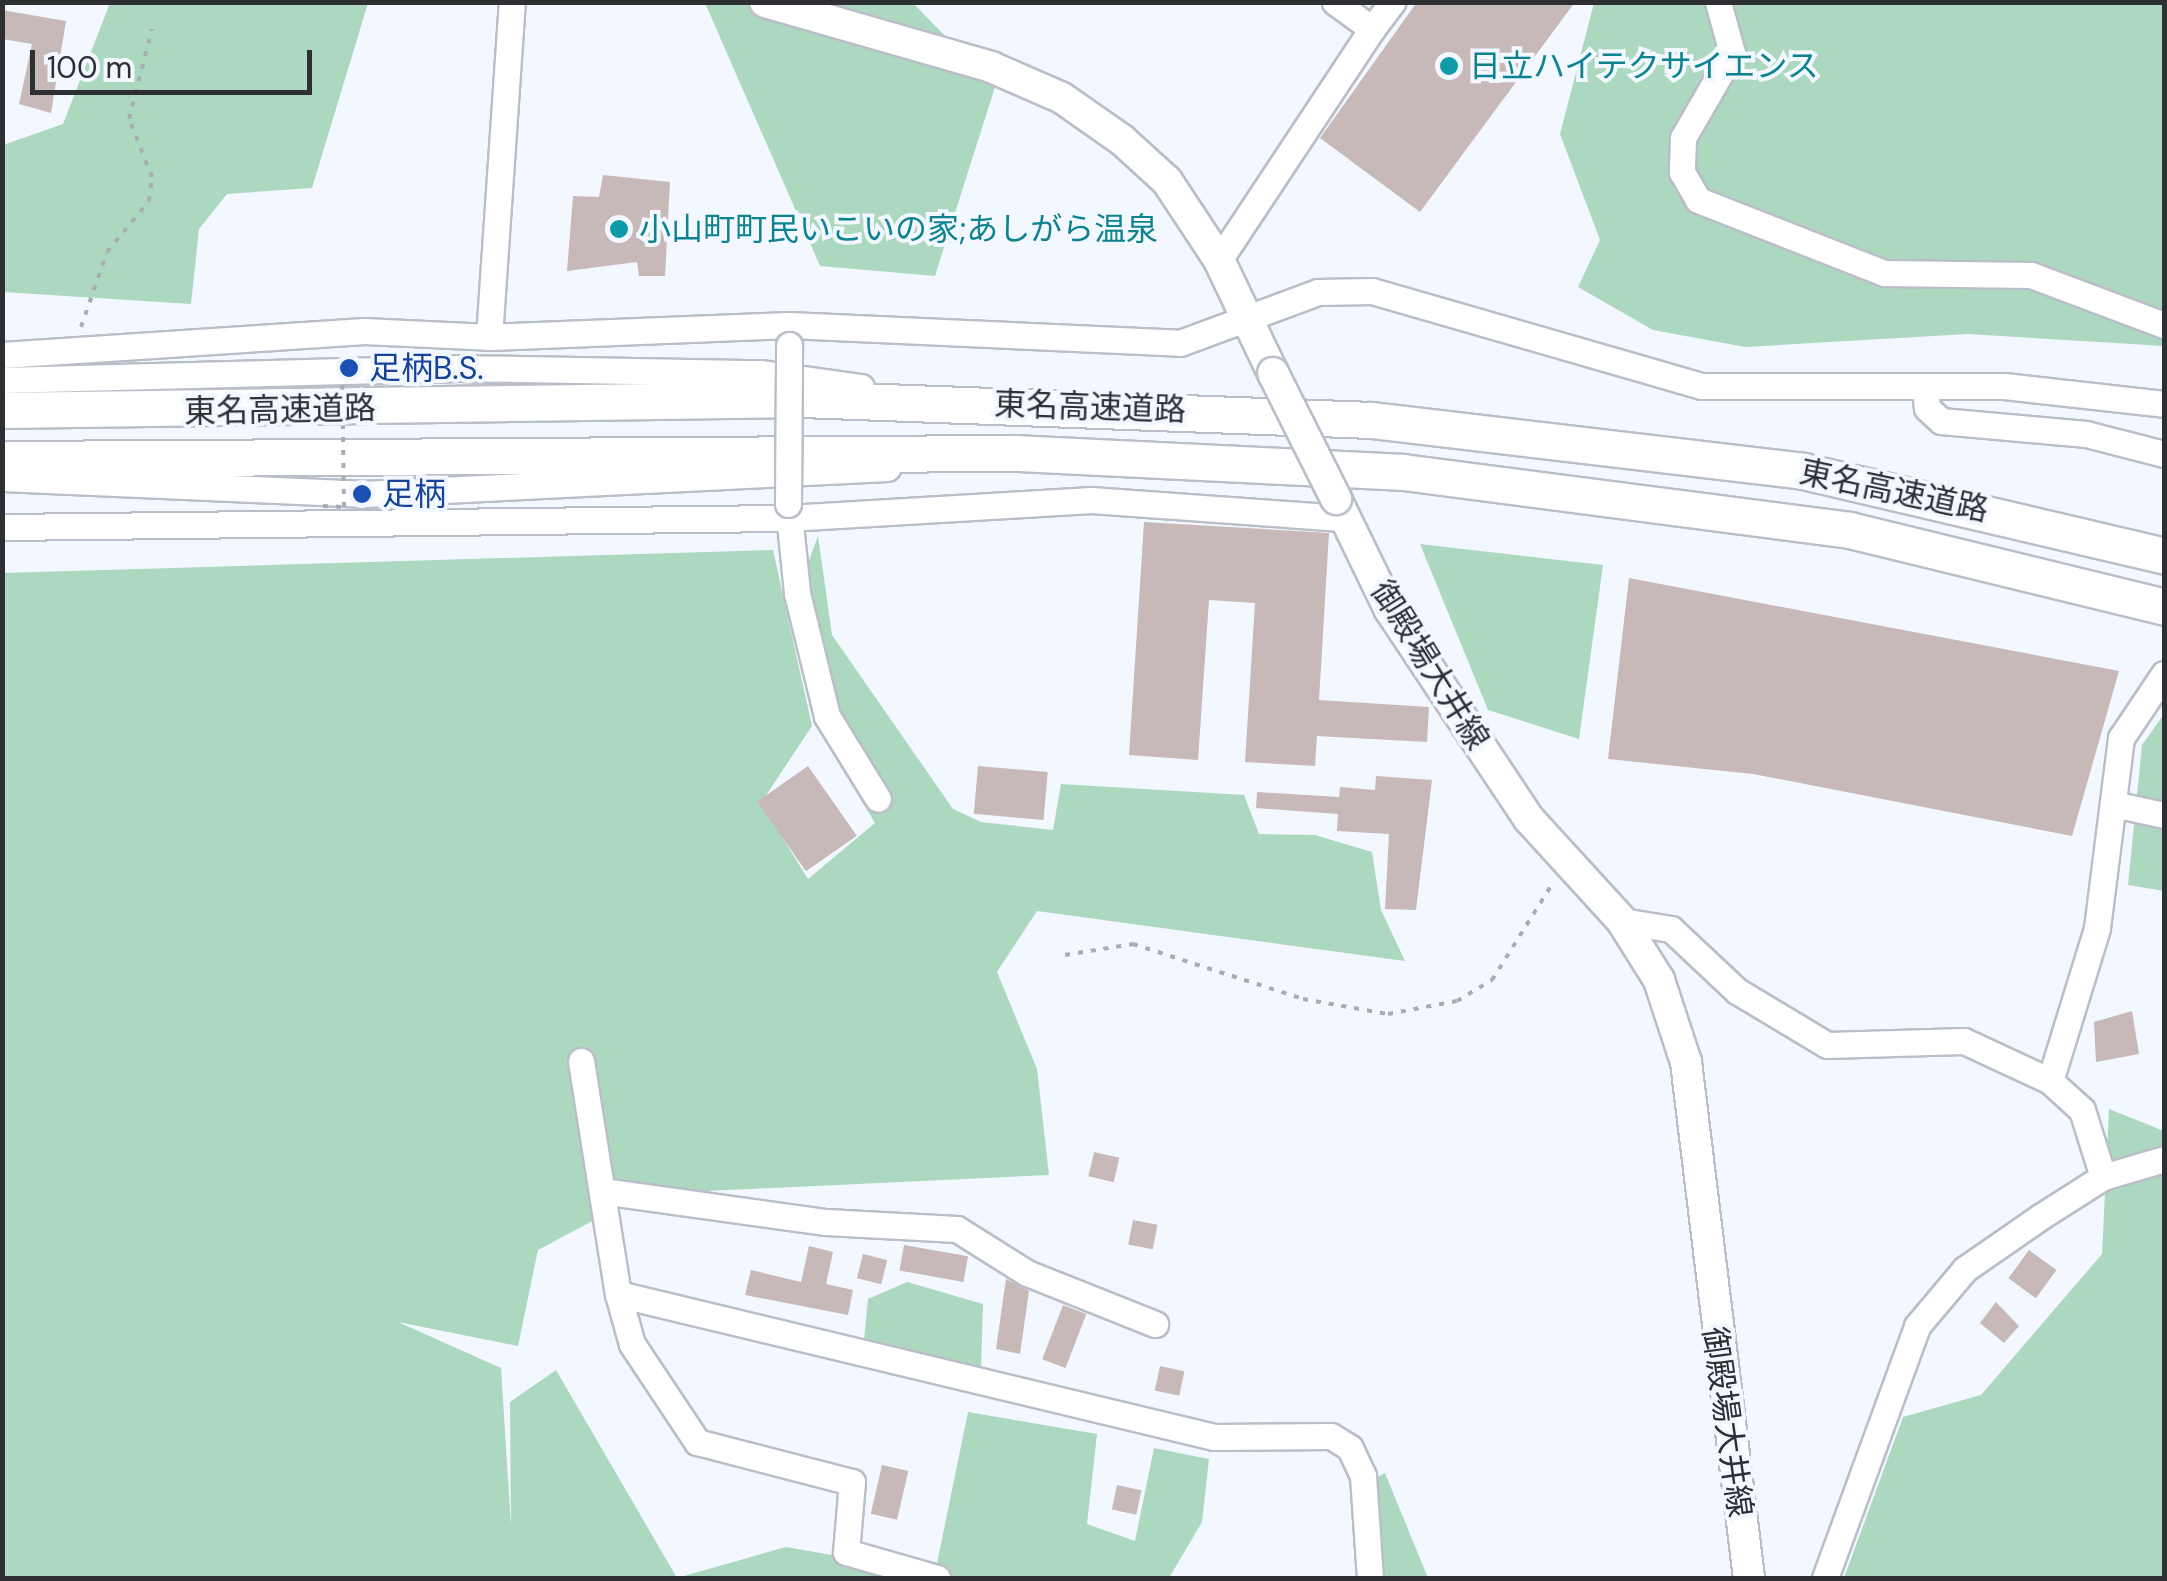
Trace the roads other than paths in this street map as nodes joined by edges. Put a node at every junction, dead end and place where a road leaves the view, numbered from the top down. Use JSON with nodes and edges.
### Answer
{"nodes":[{"id":1,"x":512,"y":2,"type":"edge"},
{"id":2,"x":765,"y":2,"type":"edge"},
{"id":3,"x":1335,"y":2,"type":"edge"},
{"id":4,"x":1392,"y":2,"type":"edge"},
{"id":5,"x":1718,"y":2,"type":"edge"},
{"id":6,"x":1372,"y":29,"type":"junction"},
{"id":7,"x":1219,"y":260,"type":"junction"},
{"id":8,"x":1247,"y":321,"type":"junction"},
{"id":9,"x":2164,"y":325,"type":"edge"},
{"id":10,"x":789,"y":335,"type":"junction"},
{"id":11,"x":490,"y":337,"type":"junction"},
{"id":12,"x":2,"y":354,"type":"edge"},
{"id":13,"x":2,"y":380,"type":"edge"},
{"id":14,"x":1925,"y":386,"type":"junction"},
{"id":15,"x":980,"y":402,"type":"junction"},
{"id":16,"x":2164,"y":404,"type":"edge"},
{"id":17,"x":2,"y":410,"type":"edge"},
{"id":18,"x":1016,"y":452,"type":"junction"},
{"id":19,"x":2164,"y":454,"type":"edge"},
{"id":20,"x":2,"y":459,"type":"edge"},
{"id":21,"x":2,"y":478,"type":"edge"},
{"id":22,"x":1340,"y":508,"type":"junction"},
{"id":23,"x":788,"y":511,"type":"junction"},
{"id":24,"x":2,"y":527,"type":"edge"},
{"id":25,"x":2164,"y":556,"type":"edge"},
{"id":26,"x":2164,"y":607,"type":"edge"},
{"id":27,"x":2164,"y":674,"type":"edge"},
{"id":28,"x":878,"y":799,"type":"dead end"},
{"id":29,"x":2114,"y":804,"type":"junction"},
{"id":30,"x":2164,"y":815,"type":"edge"},
{"id":31,"x":1622,"y":921,"type":"junction"},
{"id":32,"x":581,"y":1061,"type":"dead end"},
{"id":33,"x":2050,"y":1081,"type":"junction"},
{"id":34,"x":2164,"y":1159,"type":"edge"},
{"id":35,"x":2104,"y":1177,"type":"junction"},
{"id":36,"x":602,"y":1191,"type":"junction"},
{"id":37,"x":618,"y":1294,"type":"junction"},
{"id":38,"x":1155,"y":1324,"type":"dead end"},
{"id":39,"x":937,"y":1578,"type":"edge"},
{"id":40,"x":1370,"y":1578,"type":"edge"},
{"id":41,"x":1750,"y":1578,"type":"edge"},
{"id":42,"x":1825,"y":1578,"type":"edge"}],
"edges":[{"from":1,"to":11,"type":"street"},
{"from":2,"to":7,"type":"main road","name":"御殿場大井線"},
{"from":3,"to":6,"type":"street"},
{"from":4,"to":6,"type":"street"},
{"from":5,"to":9,"type":"street"},
{"from":6,"to":7,"type":"street"},
{"from":7,"to":8,"type":"main road","name":"御殿場大井線"},
{"from":8,"to":10,"type":"street"},
{"from":8,"to":14,"type":"street"},
{"from":8,"to":22,"type":"main road","name":"御殿場大井線","bridge":true},
{"from":10,"to":11,"type":"street"},
{"from":10,"to":23,"type":"street","bridge":true},
{"from":11,"to":12,"type":"street"},
{"from":13,"to":15,"type":"street"},
{"from":14,"to":16,"type":"street"},
{"from":14,"to":19,"type":"street"},
{"from":15,"to":17,"type":"highway","name":"東名高速道路"},
{"from":15,"to":25,"type":"highway","name":"東名高速道路"},
{"from":18,"to":20,"type":"highway","name":"東名高速道路"},
{"from":18,"to":21,"type":"street"},
{"from":18,"to":26,"type":"highway","name":"東名高速道路"},
{"from":22,"to":23,"type":"street"},
{"from":22,"to":31,"type":"main road","name":"御殿場大井線"},
{"from":23,"to":24,"type":"street"},
{"from":23,"to":28,"type":"street"},
{"from":27,"to":29,"type":"street"},
{"from":29,"to":30,"type":"street"},
{"from":29,"to":33,"type":"street"},
{"from":31,"to":33,"type":"street"},
{"from":31,"to":41,"type":"main road","name":"御殿場大井線"},
{"from":32,"to":36,"type":"street"},
{"from":33,"to":35,"type":"street"},
{"from":34,"to":35,"type":"street"},
{"from":35,"to":42,"type":"street"},
{"from":36,"to":37,"type":"street"},
{"from":36,"to":38,"type":"street"},
{"from":37,"to":39,"type":"street"},
{"from":37,"to":40,"type":"street"}]}
